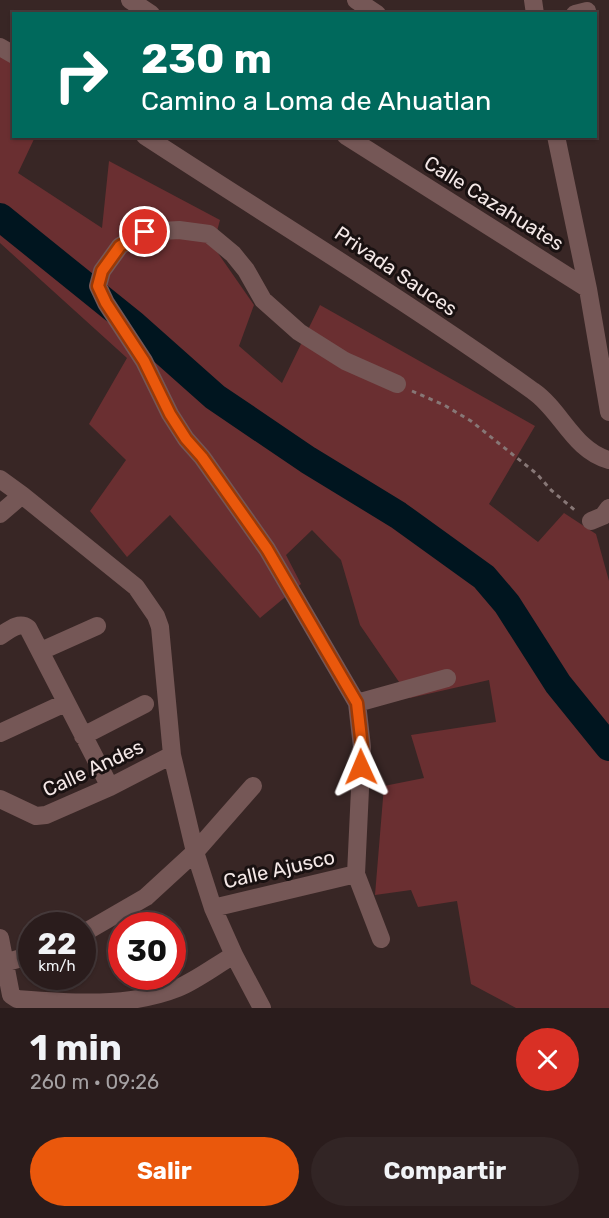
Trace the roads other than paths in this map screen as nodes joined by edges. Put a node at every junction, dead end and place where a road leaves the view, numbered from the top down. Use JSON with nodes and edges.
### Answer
{"nodes":[{"id":1,"x":130,"y":0,"type":"edge"},
{"id":2,"x":148,"y":12,"type":"edge"},
{"id":3,"x":148,"y":138,"type":"edge"},
{"id":4,"x":349,"y":138,"type":"edge"},
{"id":5,"x":556,"y":138,"type":"edge"},
{"id":6,"x":588,"y":289,"type":"junction"},
{"id":7,"x":397,"y":384,"type":"road end"},
{"id":8,"x":609,"y":412,"type":"edge"},
{"id":9,"x":609,"y":459,"type":"edge"},
{"id":10,"x":0,"y":479,"type":"edge"},
{"id":11,"x":22,"y":495,"type":"junction"},
{"id":12,"x":609,"y":508,"type":"edge"},
{"id":13,"x":0,"y":514,"type":"edge"},
{"id":14,"x":591,"y":521,"type":"road end"},
{"id":15,"x":97,"y":626,"type":"dead end"},
{"id":16,"x":0,"y":636,"type":"edge"},
{"id":17,"x":41,"y":651,"type":"junction"},
{"id":18,"x":447,"y":678,"type":"dead end"},
{"id":19,"x":65,"y":703,"type":"junction"},
{"id":20,"x":357,"y":703,"type":"junction"},
{"id":21,"x":145,"y":704,"type":"dead end"},
{"id":22,"x":0,"y":733,"type":"edge"},
{"id":23,"x":82,"y":736,"type":"junction"},
{"id":24,"x":172,"y":755,"type":"junction"},
{"id":25,"x":253,"y":786,"type":"dead end"},
{"id":26,"x":110,"y":788,"type":"junction"},
{"id":27,"x":0,"y":799,"type":"edge"},
{"id":28,"x":195,"y":852,"type":"junction"},
{"id":29,"x":356,"y":874,"type":"junction"},
{"id":30,"x":213,"y":908,"type":"junction"},
{"id":31,"x":96,"y":926,"type":"edge"},
{"id":32,"x":0,"y":938,"type":"edge"},
{"id":33,"x":381,"y":939,"type":"dead end"},
{"id":34,"x":234,"y":955,"type":"junction"},
{"id":35,"x":18,"y":959,"type":"edge"},
{"id":36,"x":3,"y":963,"type":"edge"},
{"id":37,"x":262,"y":1008,"type":"edge"}],
"edges":[{"from":1,"to":2,"type":"street"},
{"from":3,"to":9,"type":"street","name":"Privada Sauces"},
{"from":4,"to":6,"type":"street","name":"Calle Cazahuates"},
{"from":5,"to":6,"type":"street"},
{"from":6,"to":8,"type":"street"},
{"from":7,"to":20,"type":"street"},
{"from":10,"to":11,"type":"street"},
{"from":11,"to":13,"type":"street"},
{"from":11,"to":24,"type":"street"},
{"from":12,"to":14,"type":"street"},
{"from":15,"to":17,"type":"street"},
{"from":16,"to":17,"type":"street"},
{"from":17,"to":19,"type":"street"},
{"from":18,"to":20,"type":"street"},
{"from":19,"to":22,"type":"street"},
{"from":19,"to":23,"type":"street"},
{"from":20,"to":29,"type":"street"},
{"from":21,"to":23,"type":"street"},
{"from":23,"to":26,"type":"street"},
{"from":24,"to":26,"type":"street","name":"Calle Andes"},
{"from":24,"to":28,"type":"street"},
{"from":25,"to":28,"type":"street"},
{"from":26,"to":27,"type":"street","name":"Calle Andes"},
{"from":28,"to":30,"type":"street"},
{"from":28,"to":31,"type":"street"},
{"from":29,"to":30,"type":"street","name":"Calle Ajusco"},
{"from":29,"to":33,"type":"street"},
{"from":30,"to":34,"type":"street"},
{"from":32,"to":36,"type":"street"},
{"from":34,"to":36,"type":"street"},
{"from":34,"to":37,"type":"street"},
{"from":35,"to":36,"type":"street"}]}
